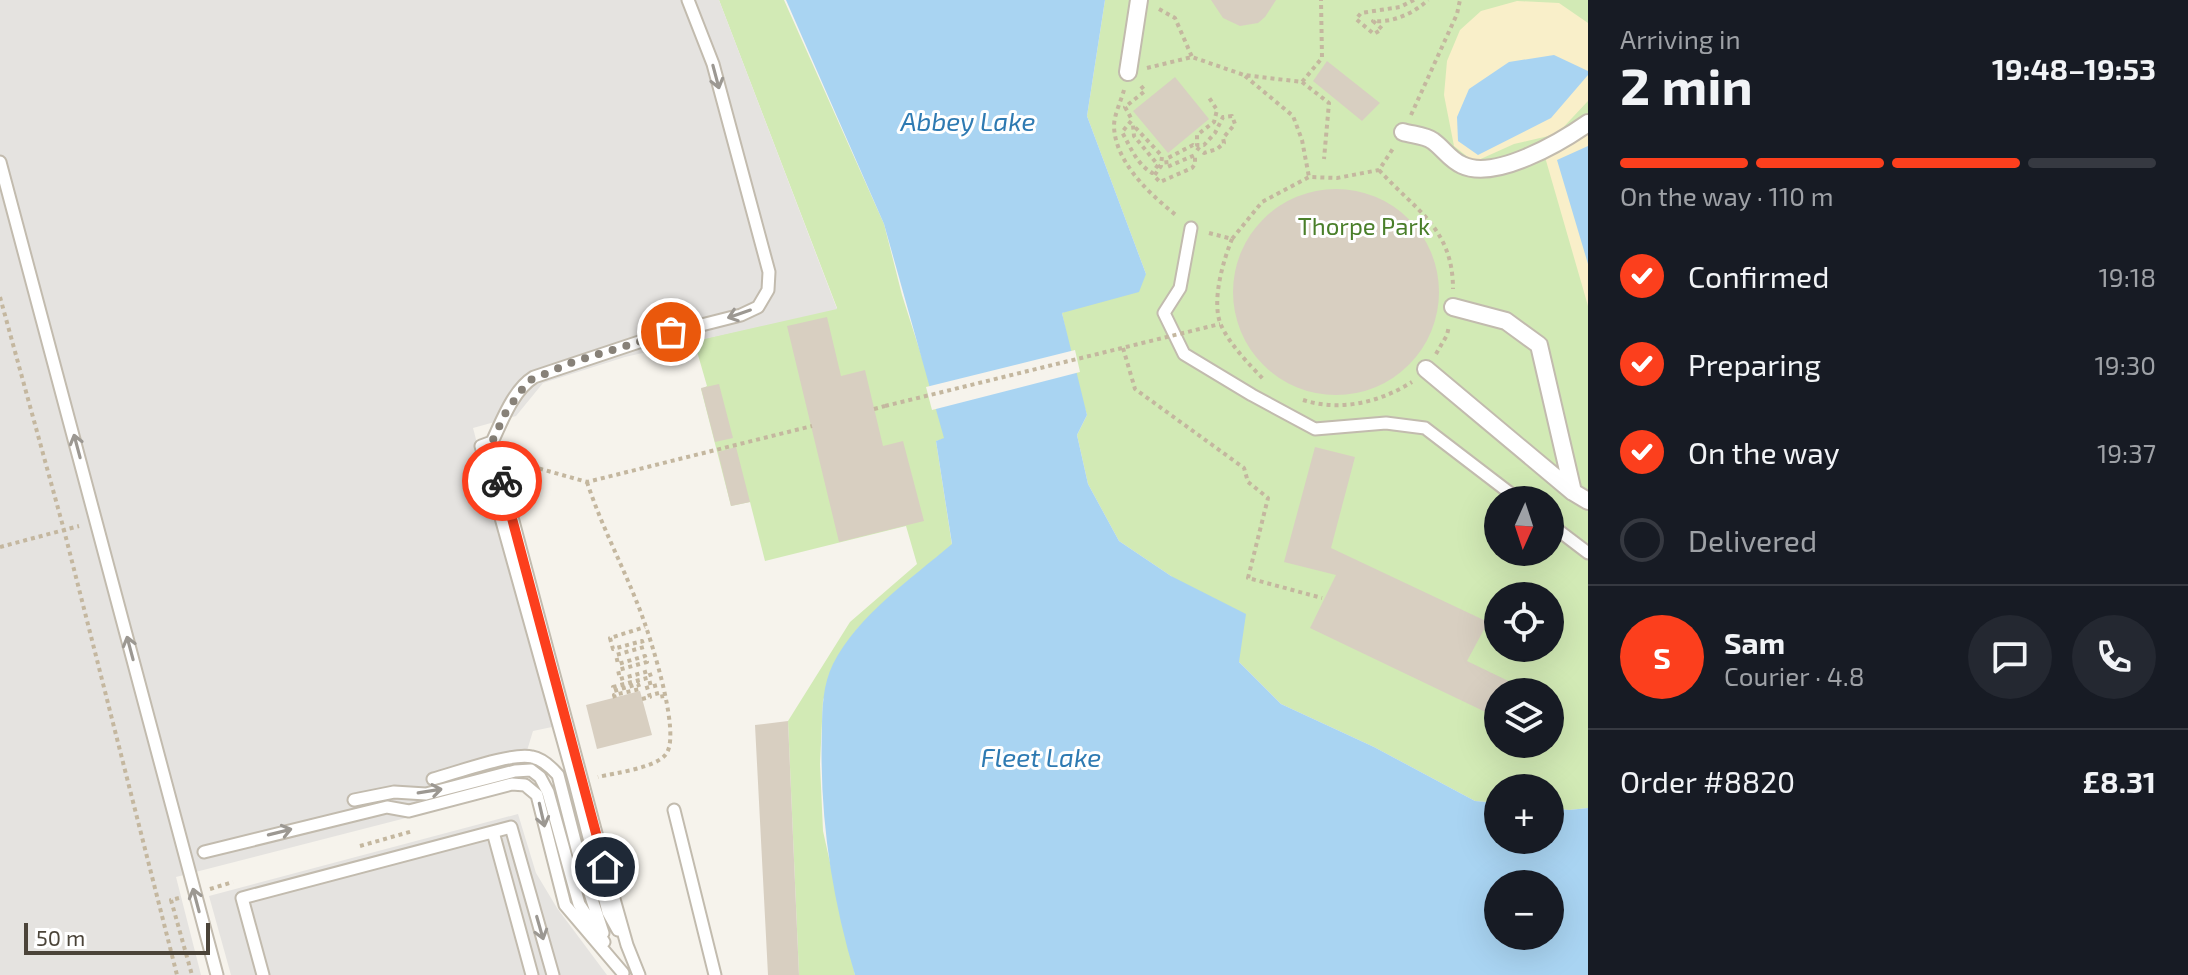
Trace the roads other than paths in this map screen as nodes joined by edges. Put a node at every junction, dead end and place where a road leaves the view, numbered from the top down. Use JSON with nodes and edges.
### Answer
{"nodes":[{"id":1,"x":688,"y":0,"type":"edge"},
{"id":2,"x":1145,"y":3,"type":"edge"},
{"id":3,"x":1128,"y":72,"type":"road end"},
{"id":4,"x":1588,"y":123,"type":"edge"},
{"id":5,"x":1403,"y":132,"type":"road end"},
{"id":6,"x":0,"y":162,"type":"edge"},
{"id":7,"x":1191,"y":228,"type":"road end"},
{"id":8,"x":1453,"y":307,"type":"road end"},
{"id":9,"x":1426,"y":369,"type":"road end"},
{"id":10,"x":486,"y":444,"type":"junction"},
{"id":11,"x":1501,"y":486,"type":"edge"},
{"id":12,"x":1573,"y":492,"type":"junction"},
{"id":13,"x":1588,"y":501,"type":"edge"},
{"id":14,"x":1564,"y":535,"type":"edge"},
{"id":15,"x":1588,"y":553,"type":"edge"},
{"id":16,"x":433,"y":779,"type":"dead end"},
{"id":17,"x":354,"y":800,"type":"dead end"},
{"id":18,"x":674,"y":810,"type":"dead end"},
{"id":19,"x":493,"y":832,"type":"junction"},
{"id":20,"x":204,"y":852,"type":"dead end"},
{"id":21,"x":627,"y":945,"type":"junction"},
{"id":22,"x":608,"y":949,"type":"junction"},
{"id":23,"x":624,"y":974,"type":"edge"},
{"id":24,"x":217,"y":975,"type":"edge"},
{"id":25,"x":263,"y":975,"type":"edge"},
{"id":26,"x":532,"y":975,"type":"edge"},
{"id":27,"x":553,"y":975,"type":"edge"},
{"id":28,"x":639,"y":975,"type":"edge"},
{"id":29,"x":715,"y":975,"type":"edge"}],
"edges":[{"from":1,"to":10,"type":"lane","one_way":true},
{"from":2,"to":3,"type":"street"},
{"from":4,"to":5,"type":"street"},
{"from":24,"to":6,"type":"lane","one_way":true},
{"from":7,"to":11,"type":"lane"},
{"from":8,"to":12,"type":"street"},
{"from":9,"to":12,"type":"street"},
{"from":10,"to":21,"type":"lane"},
{"from":10,"to":21,"type":"lane"},
{"from":12,"to":13,"type":"street"},
{"from":14,"to":15,"type":"lane"},
{"from":16,"to":22,"type":"lane"},
{"from":17,"to":22,"type":"lane","one_way":true},
{"from":18,"to":29,"type":"lane"},
{"from":19,"to":25,"type":"lane"},
{"from":19,"to":26,"type":"lane"},
{"from":19,"to":27,"type":"lane","one_way":true},
{"from":20,"to":23,"type":"lane","one_way":true},
{"from":21,"to":28,"type":"lane"},
{"from":22,"to":23,"type":"lane"}]}
